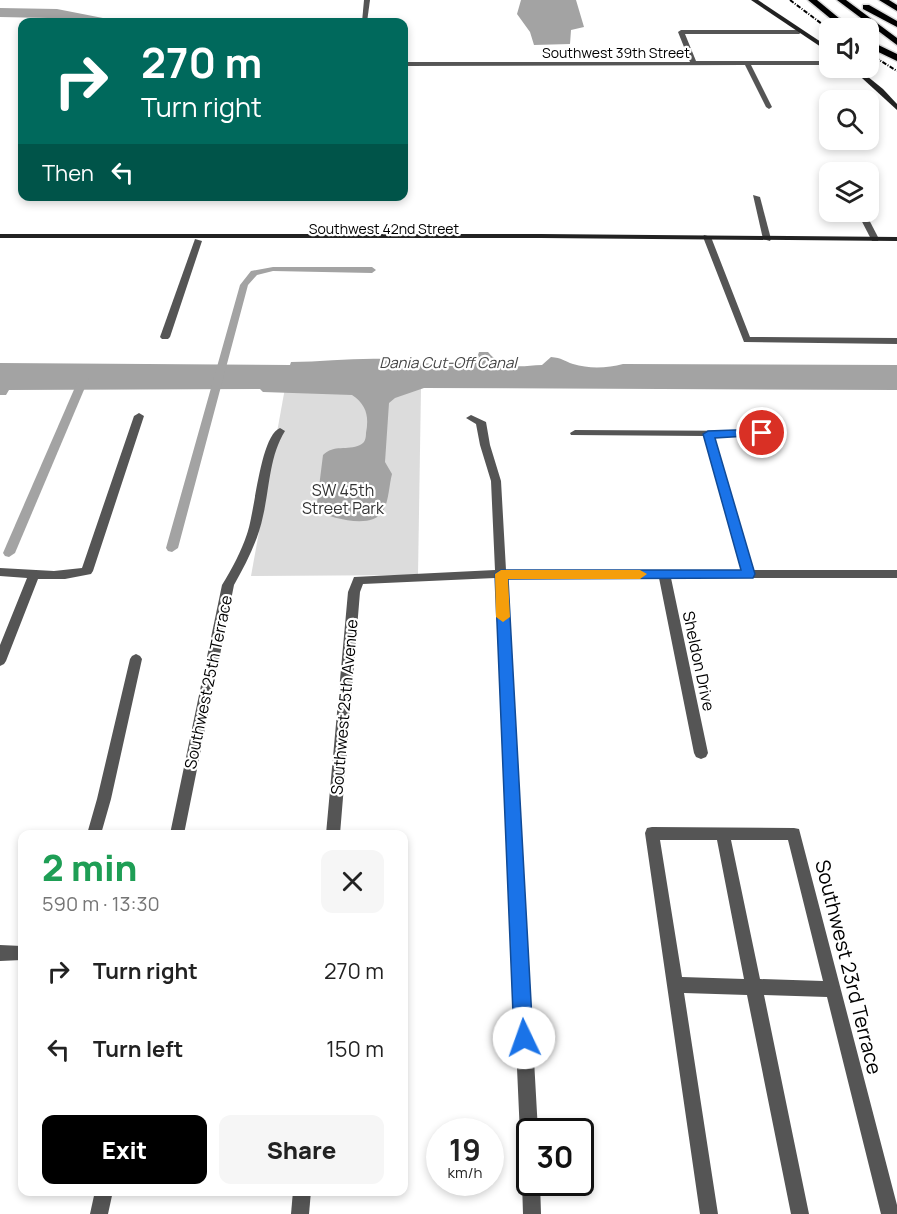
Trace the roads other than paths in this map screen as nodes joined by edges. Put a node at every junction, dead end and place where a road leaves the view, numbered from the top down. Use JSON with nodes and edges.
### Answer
{"nodes":[{"id":1,"x":368,"y":0,"type":"edge"},
{"id":2,"x":754,"y":0,"type":"edge"},
{"id":3,"x":812,"y":0,"type":"edge"},
{"id":4,"x":841,"y":0,"type":"edge"},
{"id":5,"x":849,"y":0,"type":"edge"},
{"id":6,"x":854,"y":0,"type":"edge"},
{"id":7,"x":861,"y":0,"type":"edge"},
{"id":8,"x":878,"y":1,"type":"edge"},
{"id":9,"x":897,"y":9,"type":"edge"},
{"id":10,"x":365,"y":18,"type":"edge"},
{"id":11,"x":834,"y":18,"type":"edge"},
{"id":12,"x":896,"y":22,"type":"edge"},
{"id":13,"x":799,"y":32,"type":"junction"},
{"id":14,"x":897,"y":42,"type":"edge"},
{"id":15,"x":819,"y":44,"type":"edge"},
{"id":16,"x":879,"y":49,"type":"edge"},
{"id":17,"x":897,"y":58,"type":"edge"},
{"id":18,"x":747,"y":63,"type":"junction"},
{"id":19,"x":819,"y":63,"type":"edge"},
{"id":20,"x":408,"y":64,"type":"edge"},
{"id":21,"x":694,"y":64,"type":"junction"},
{"id":22,"x":866,"y":78,"type":"edge"},
{"id":23,"x":769,"y":107,"type":"dead end"},
{"id":24,"x":897,"y":108,"type":"edge"},
{"id":25,"x":756,"y":197,"type":"dead end"},
{"id":26,"x":866,"y":222,"type":"edge"},
{"id":27,"x":0,"y":236,"type":"edge"},
{"id":28,"x":137,"y":236,"type":"junction"},
{"id":29,"x":401,"y":236,"type":"junction"},
{"id":30,"x":708,"y":239,"type":"junction"},
{"id":31,"x":767,"y":239,"type":"junction"},
{"id":32,"x":875,"y":239,"type":"junction"},
{"id":33,"x":897,"y":239,"type":"edge"},
{"id":34,"x":0,"y":241,"type":"edge"},
{"id":35,"x":111,"y":241,"type":"junction"},
{"id":36,"x":198,"y":241,"type":"junction"},
{"id":37,"x":381,"y":241,"type":"junction"},
{"id":38,"x":165,"y":337,"type":"dead end"},
{"id":39,"x":897,"y":340,"type":"edge"},
{"id":40,"x":139,"y":416,"type":"dead end"},
{"id":41,"x":471,"y":418,"type":"dead end"},
{"id":42,"x":280,"y":431,"type":"dead end"},
{"id":43,"x":575,"y":433,"type":"dead end"},
{"id":44,"x":782,"y":433,"type":"dead end"},
{"id":45,"x":708,"y":434,"type":"junction"},
{"id":46,"x":0,"y":572,"type":"edge"},
{"id":47,"x":501,"y":574,"type":"junction"},
{"id":48,"x":664,"y":574,"type":"junction"},
{"id":49,"x":748,"y":574,"type":"junction"},
{"id":50,"x":897,"y":574,"type":"edge"},
{"id":51,"x":34,"y":575,"type":"junction"},
{"id":52,"x":136,"y":659,"type":"dead end"},
{"id":53,"x":0,"y":661,"type":"edge"},
{"id":54,"x":701,"y":753,"type":"dead end"},
{"id":55,"x":95,"y":830,"type":"edge"},
{"id":56,"x":178,"y":830,"type":"edge"},
{"id":57,"x":333,"y":830,"type":"edge"},
{"id":58,"x":723,"y":834,"type":"junction"},
{"id":59,"x":0,"y":953,"type":"edge"},
{"id":60,"x":18,"y":953,"type":"edge"},
{"id":61,"x":674,"y":985,"type":"junction"},
{"id":62,"x":754,"y":987,"type":"junction"},
{"id":63,"x":833,"y":989,"type":"junction"},
{"id":64,"x":528,"y":1118,"type":"edge"},
{"id":65,"x":103,"y":1196,"type":"edge"},
{"id":66,"x":302,"y":1196,"type":"edge"},
{"id":67,"x":531,"y":1196,"type":"edge"},
{"id":68,"x":99,"y":1214,"type":"edge"},
{"id":69,"x":300,"y":1214,"type":"edge"},
{"id":70,"x":532,"y":1214,"type":"edge"},
{"id":71,"x":709,"y":1214,"type":"edge"},
{"id":72,"x":800,"y":1214,"type":"edge"},
{"id":73,"x":890,"y":1214,"type":"edge"}],
"edges":[{"from":1,"to":10,"type":"street"},
{"from":2,"to":13,"type":"street"},
{"from":3,"to":11,"type":"highway"},
{"from":4,"to":14,"type":"highway"},
{"from":5,"to":12,"type":"highway"},
{"from":6,"to":12,"type":"highway"},
{"from":7,"to":12,"type":"highway"},
{"from":8,"to":9,"type":"highway"},
{"from":8,"to":12,"type":"highway"},
{"from":13,"to":15,"type":"street"},
{"from":13,"to":21,"type":"street"},
{"from":16,"to":17,"type":"highway"},
{"from":18,"to":19,"type":"street","name":"Southwest 39th Street"},
{"from":18,"to":21,"type":"street","name":"Southwest 39th Street"},
{"from":18,"to":23,"type":"street"},
{"from":20,"to":21,"type":"street","name":"Southwest 39th Street"},
{"from":22,"to":24,"type":"street"},
{"from":25,"to":31,"type":"street"},
{"from":26,"to":32,"type":"street"},
{"from":27,"to":28,"type":"street","name":"Southwest 42nd Street"},
{"from":28,"to":29,"type":"street","name":"Southwest 42nd Street"},
{"from":28,"to":35,"type":"street"},
{"from":29,"to":30,"type":"street","name":"Southwest 42nd Street"},
{"from":29,"to":37,"type":"street"},
{"from":30,"to":31,"type":"street","name":"Southwest 42nd Street"},
{"from":30,"to":37,"type":"street","name":"Southwest 42nd Street"},
{"from":30,"to":39,"type":"street"},
{"from":31,"to":32,"type":"street","name":"Southwest 42nd Street"},
{"from":32,"to":33,"type":"street","name":"Southwest 42nd Street"},
{"from":34,"to":35,"type":"street","name":"Southwest 42nd Street"},
{"from":35,"to":36,"type":"street","name":"Southwest 42nd Street"},
{"from":36,"to":37,"type":"street","name":"Southwest 42nd Street"},
{"from":36,"to":38,"type":"street"},
{"from":40,"to":51,"type":"street"},
{"from":41,"to":47,"type":"street"},
{"from":42,"to":56,"type":"street","name":"Southwest 25th Terrace"},
{"from":43,"to":45,"type":"street"},
{"from":44,"to":45,"type":"street"},
{"from":45,"to":49,"type":"street"},
{"from":46,"to":51,"type":"street"},
{"from":47,"to":48,"type":"street"},
{"from":47,"to":57,"type":"street","name":"Southwest 25th Avenue"},
{"from":47,"to":64,"type":"street"},
{"from":48,"to":49,"type":"street"},
{"from":48,"to":54,"type":"street","name":"Sheldon Drive"},
{"from":49,"to":50,"type":"street"},
{"from":51,"to":53,"type":"street"},
{"from":52,"to":55,"type":"street"},
{"from":58,"to":61,"type":"street"},
{"from":58,"to":62,"type":"street"},
{"from":58,"to":63,"type":"street","name":"Southwest 23rd Terrace"},
{"from":59,"to":60,"type":"street"},
{"from":61,"to":62,"type":"street"},
{"from":61,"to":71,"type":"street"},
{"from":62,"to":63,"type":"street"},
{"from":62,"to":72,"type":"street"},
{"from":63,"to":73,"type":"street","name":"Southwest 23rd Terrace"},
{"from":65,"to":68,"type":"street"},
{"from":66,"to":69,"type":"street"},
{"from":67,"to":70,"type":"street"}]}
